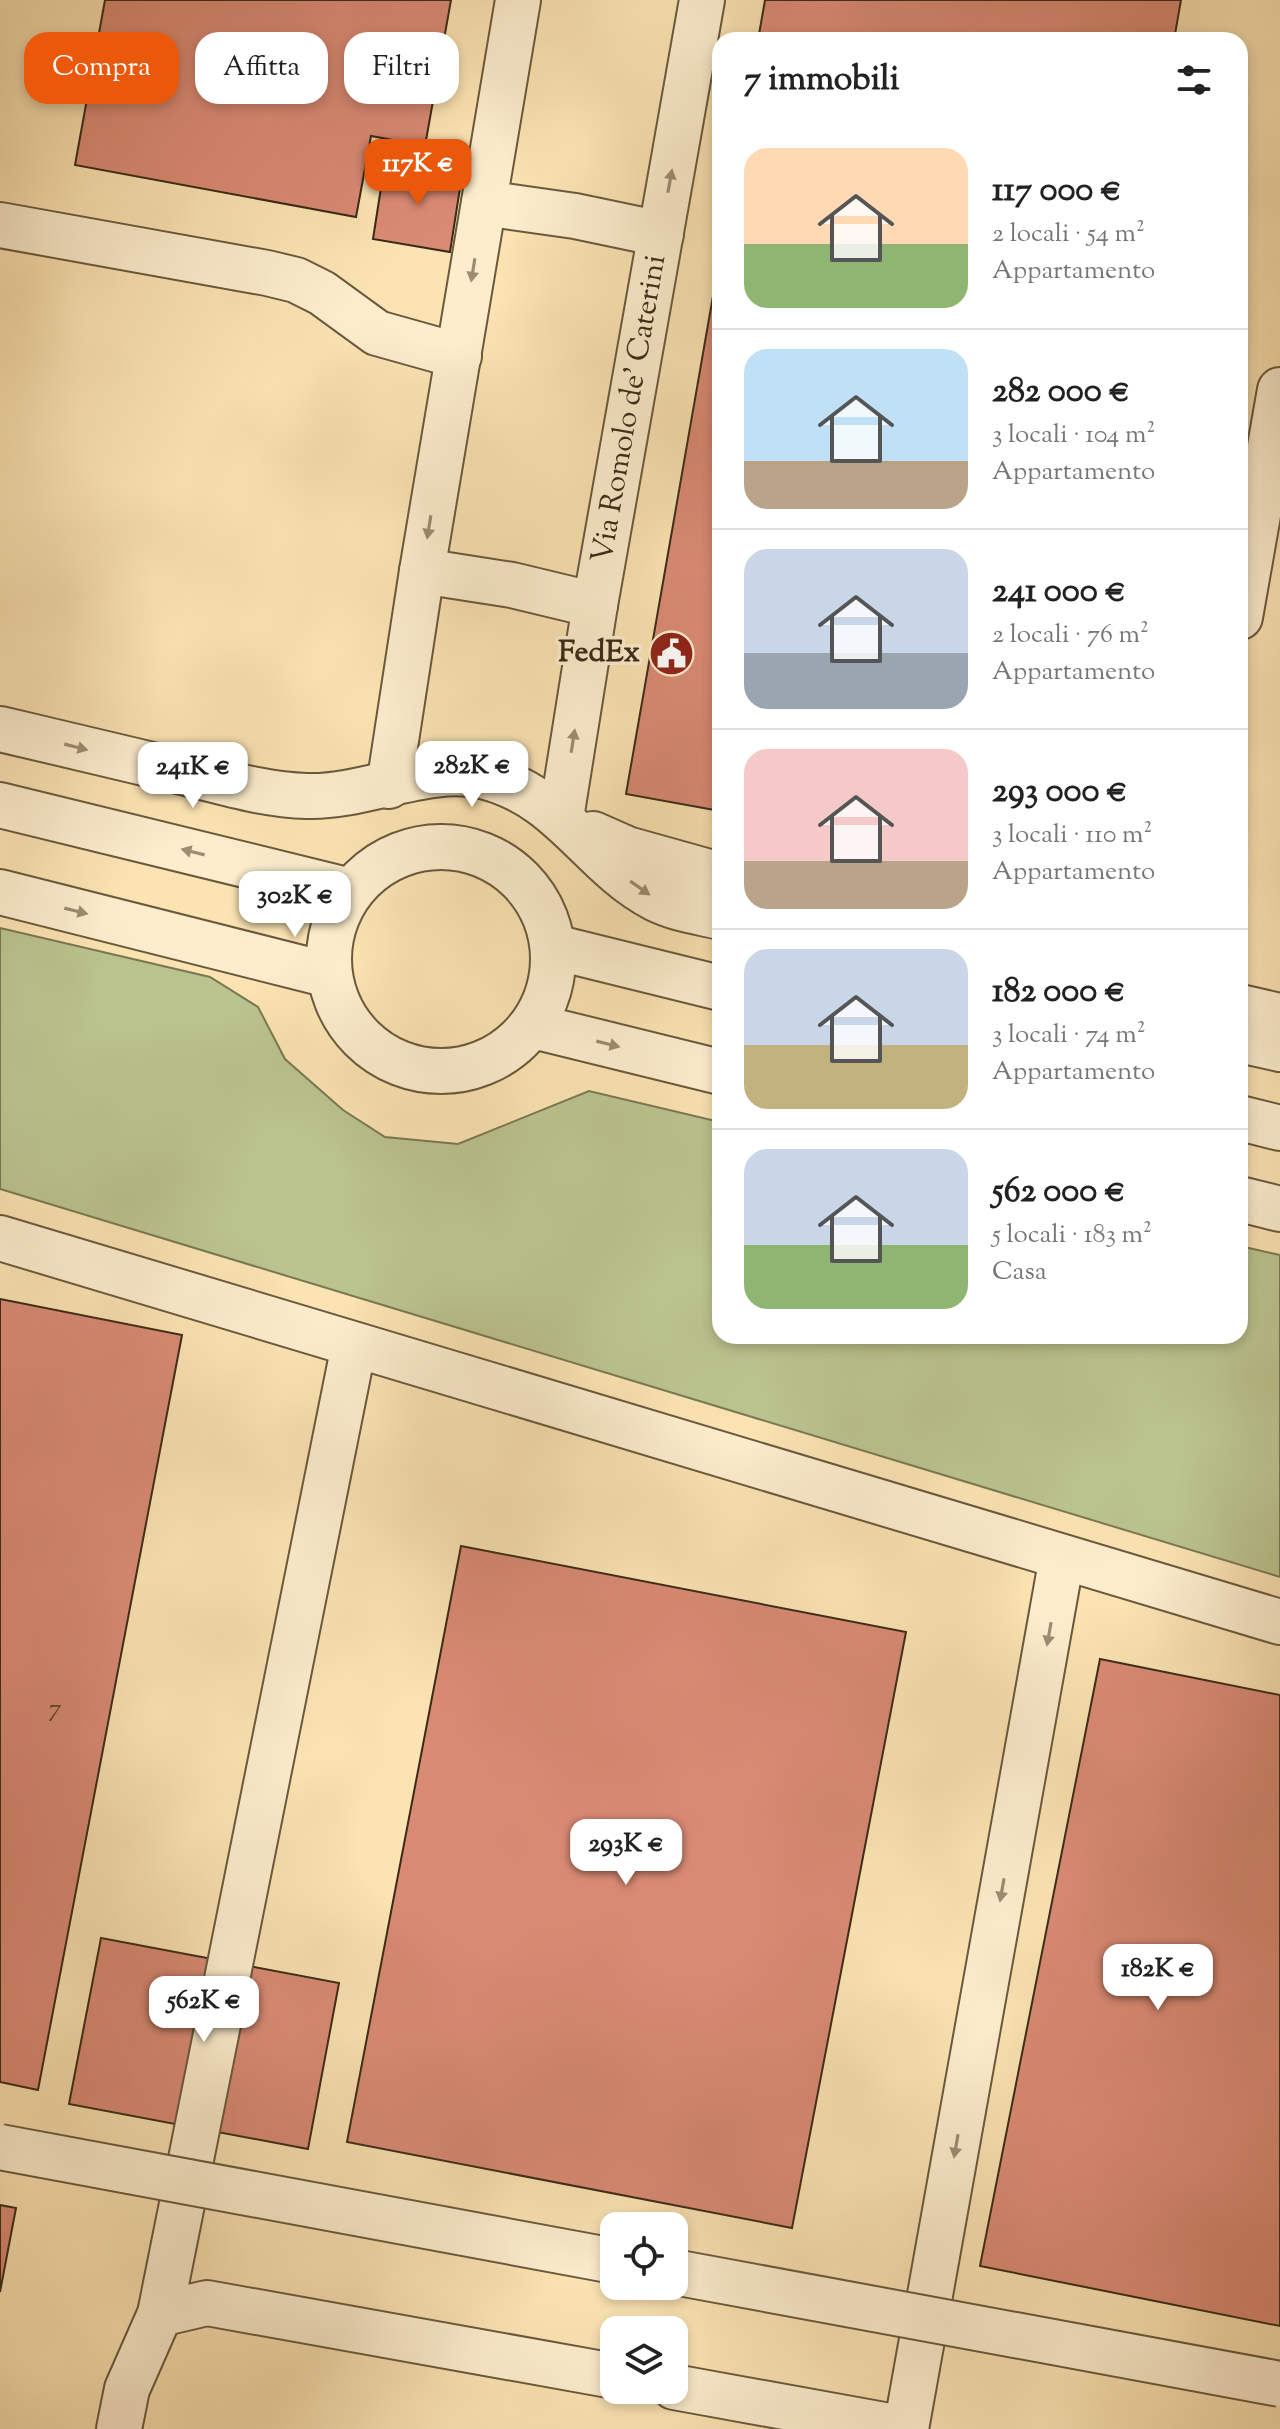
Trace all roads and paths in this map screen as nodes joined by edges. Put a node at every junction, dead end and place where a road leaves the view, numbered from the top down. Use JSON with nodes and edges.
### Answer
{"nodes":[{"id":1,"x":518,"y":0,"type":"edge"},
{"id":2,"x":702,"y":0,"type":"edge"},
{"id":3,"x":484,"y":203,"type":"junction"},
{"id":4,"x":0,"y":225,"type":"edge"},
{"id":5,"x":661,"y":234,"type":"junction"},
{"id":6,"x":459,"y":356,"type":"junction"},
{"id":7,"x":1280,"y":390,"type":"edge"},
{"id":8,"x":422,"y":571,"type":"junction"},
{"id":9,"x":1248,"y":572,"type":"edge"},
{"id":10,"x":595,"y":605,"type":"junction"},
{"id":11,"x":0,"y":697,"type":"edge"},
{"id":12,"x":0,"y":729,"type":"edge"},
{"id":13,"x":389,"y":786,"type":"junction"},
{"id":14,"x":0,"y":805,"type":"edge"},
{"id":15,"x":561,"y":818,"type":"junction"},
{"id":16,"x":712,"y":873,"type":"edge"},
{"id":17,"x":351,"y":891,"type":"junction"},
{"id":18,"x":0,"y":892,"type":"edge"},
{"id":19,"x":712,"y":915,"type":"edge"},
{"id":20,"x":554,"y":947,"type":"junction"},
{"id":21,"x":329,"y":975,"type":"junction"},
{"id":22,"x":712,"y":986,"type":"edge"},
{"id":23,"x":1248,"y":997,"type":"edge"},
{"id":24,"x":1280,"y":1002,"type":"edge"},
{"id":25,"x":1248,"y":1009,"type":"edge"},
{"id":26,"x":1280,"y":1016,"type":"edge"},
{"id":27,"x":533,"y":1026,"type":"junction"},
{"id":28,"x":1248,"y":1042,"type":"edge"},
{"id":29,"x":1280,"y":1049,"type":"edge"},
{"id":30,"x":712,"y":1070,"type":"edge"},
{"id":31,"x":1248,"y":1120,"type":"edge"},
{"id":32,"x":1280,"y":1128,"type":"edge"},
{"id":33,"x":1248,"y":1201,"type":"edge"},
{"id":34,"x":1280,"y":1209,"type":"edge"},
{"id":35,"x":0,"y":1238,"type":"edge"},
{"id":36,"x":354,"y":1345,"type":"junction"},
{"id":37,"x":1062,"y":1557,"type":"junction"},
{"id":38,"x":1280,"y":1622,"type":"edge"},
{"id":39,"x":0,"y":2147,"type":"edge"},
{"id":40,"x":600,"y":2258,"type":"edge"},
{"id":41,"x":688,"y":2275,"type":"edge"},
{"id":42,"x":160,"y":2314,"type":"junction"},
{"id":43,"x":600,"y":2373,"type":"edge"},
{"id":44,"x":1280,"y":2384,"type":"edge"},
{"id":45,"x":688,"y":2390,"type":"edge"},
{"id":46,"x":119,"y":2429,"type":"edge"},
{"id":47,"x":906,"y":2429,"type":"edge"}],
"edges":[{"from":1,"to":3,"type":"street"},
{"from":5,"to":2,"type":"street","name":"Via Romolo de' Caterini","one_way":true},
{"from":3,"to":5,"type":"street"},
{"from":3,"to":6,"type":"street","one_way":true},
{"from":4,"to":6,"type":"street"},
{"from":5,"to":10,"type":"street","name":"Via Romolo de' Caterini"},
{"from":6,"to":8,"type":"street","one_way":true},
{"from":7,"to":9,"type":"street"},
{"from":8,"to":10,"type":"street"},
{"from":8,"to":13,"type":"street"},
{"from":15,"to":10,"type":"street","name":"Via Romolo de' Caterini","one_way":true},
{"from":11,"to":13,"type":"street"},
{"from":12,"to":13,"type":"street","one_way":true},
{"from":13,"to":15,"type":"street"},
{"from":17,"to":14,"type":"street","one_way":true},
{"from":15,"to":16,"type":"street"},
{"from":15,"to":19,"type":"street","one_way":true},
{"from":17,"to":20,"type":"street"},
{"from":17,"to":21,"type":"street"},
{"from":18,"to":21,"type":"street","one_way":true},
{"from":20,"to":22,"type":"street"},
{"from":20,"to":27,"type":"street"},
{"from":21,"to":27,"type":"street"},
{"from":23,"to":24,"type":"street"},
{"from":25,"to":26,"type":"street"},
{"from":27,"to":30,"type":"street","one_way":true},
{"from":28,"to":29,"type":"street"},
{"from":31,"to":32,"type":"street"},
{"from":33,"to":34,"type":"street"},
{"from":35,"to":36,"type":"street"},
{"from":36,"to":37,"type":"street"},
{"from":36,"to":42,"type":"street"},
{"from":37,"to":38,"type":"street"},
{"from":37,"to":47,"type":"street","one_way":true},
{"from":39,"to":40,"type":"street","bridge":true},
{"from":41,"to":44,"type":"street","bridge":true},
{"from":42,"to":43,"type":"street"},
{"from":42,"to":46,"type":"street"},
{"from":45,"to":47,"type":"street"}]}
